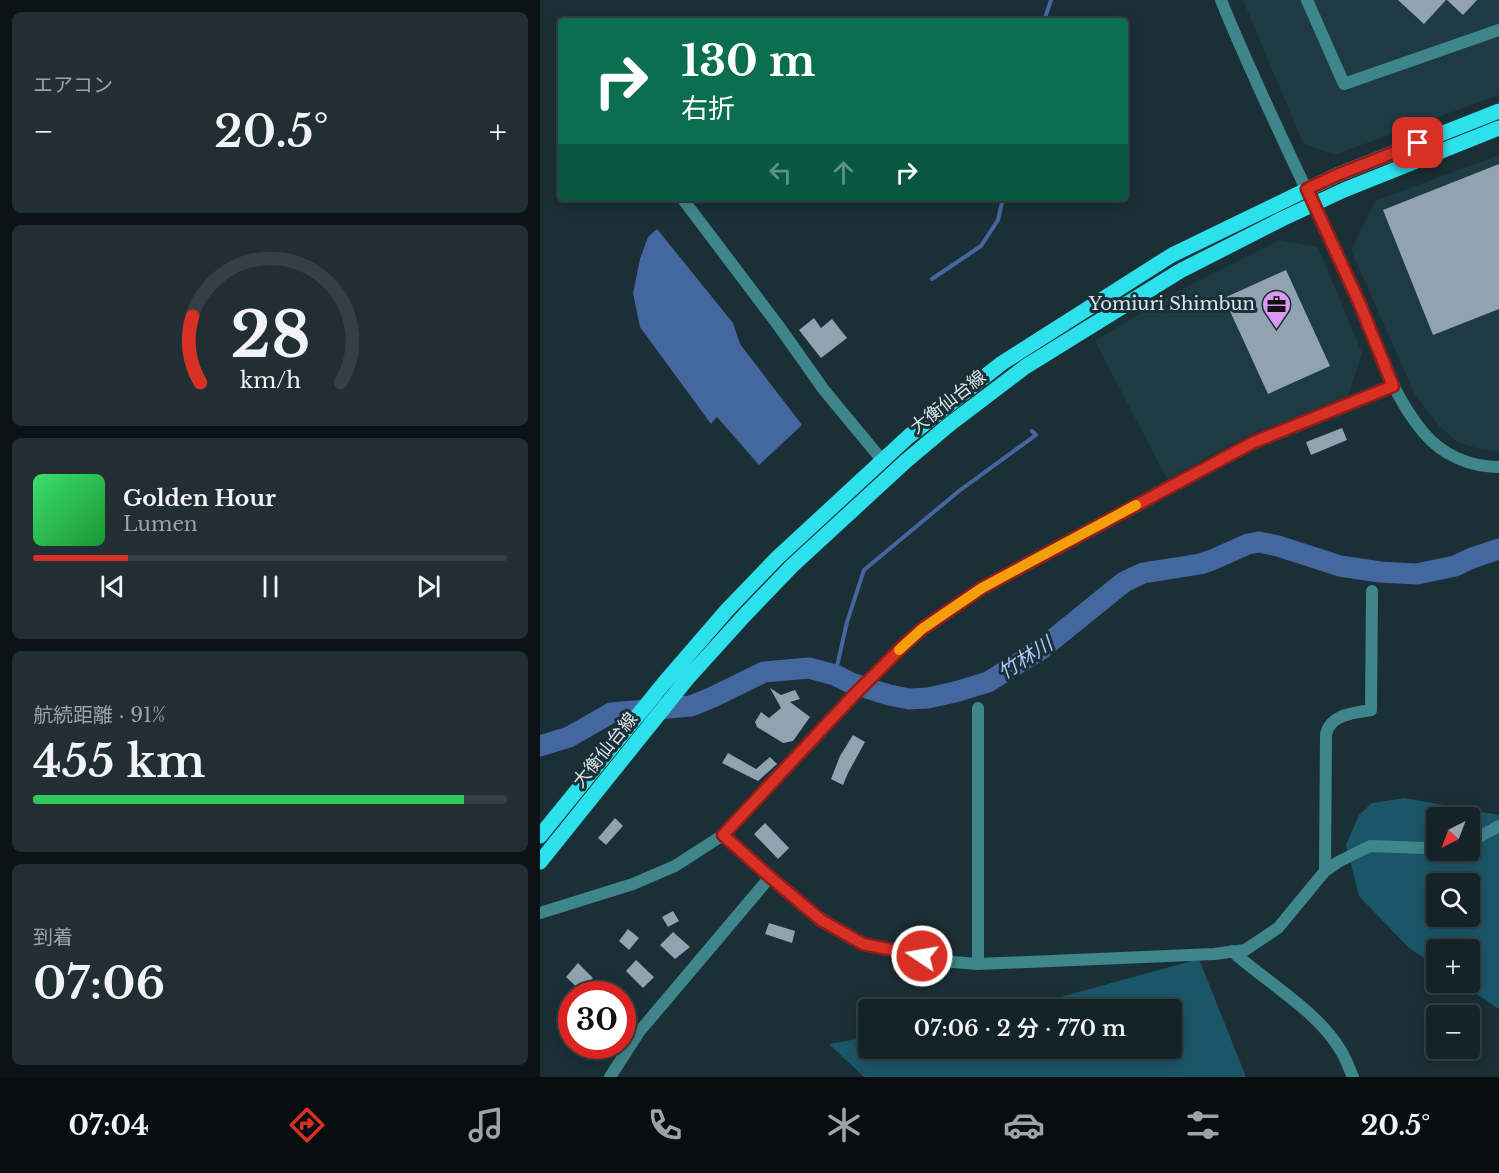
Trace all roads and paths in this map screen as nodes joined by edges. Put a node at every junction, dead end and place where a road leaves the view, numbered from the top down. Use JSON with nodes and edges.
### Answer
{"nodes":[{"id":1,"x":1221,"y":0,"type":"edge"},
{"id":2,"x":1307,"y":0,"type":"edge"},
{"id":3,"x":1499,"y":30,"type":"edge"},
{"id":4,"x":1499,"y":111,"type":"edge"},
{"id":5,"x":1499,"y":128,"type":"edge"},
{"id":6,"x":1307,"y":189,"type":"junction"},
{"id":7,"x":684,"y":201,"type":"edge"},
{"id":8,"x":1314,"y":204,"type":"junction"},
{"id":9,"x":1393,"y":386,"type":"junction"},
{"id":10,"x":882,"y":460,"type":"junction"},
{"id":11,"x":1499,"y":467,"type":"edge"},
{"id":12,"x":1372,"y":591,"type":"dead end"},
{"id":13,"x":978,"y":708,"type":"dead end"},
{"id":14,"x":1499,"y":826,"type":"edge"},
{"id":15,"x":723,"y":835,"type":"junction"},
{"id":16,"x":540,"y":836,"type":"edge"},
{"id":17,"x":1480,"y":836,"type":"edge"},
{"id":18,"x":1426,"y":849,"type":"edge"},
{"id":19,"x":540,"y":862,"type":"edge"},
{"id":20,"x":1325,"y":871,"type":"junction"},
{"id":21,"x":770,"y":877,"type":"junction"},
{"id":22,"x":540,"y":912,"type":"edge"},
{"id":23,"x":1232,"y":951,"type":"junction"},
{"id":24,"x":978,"y":964,"type":"junction"},
{"id":25,"x":610,"y":1077,"type":"edge"},
{"id":26,"x":1353,"y":1077,"type":"edge"}],
"edges":[{"from":1,"to":6,"type":"street"},
{"from":2,"to":3,"type":"street"},
{"from":4,"to":6,"type":"main road","name":"大衡仙台線"},
{"from":5,"to":8,"type":"main road","name":"大衡仙台線"},
{"from":6,"to":8,"type":"street"},
{"from":6,"to":10,"type":"main road","name":"大衡仙台線"},
{"from":7,"to":10,"type":"street"},
{"from":8,"to":9,"type":"street"},
{"from":8,"to":19,"type":"main road","name":"大衡仙台線"},
{"from":9,"to":11,"type":"street"},
{"from":9,"to":15,"type":"street"},
{"from":10,"to":16,"type":"main road","name":"大衡仙台線"},
{"from":12,"to":20,"type":"street"},
{"from":13,"to":24,"type":"street"},
{"from":14,"to":17,"type":"street"},
{"from":15,"to":21,"type":"street"},
{"from":15,"to":22,"type":"street"},
{"from":18,"to":20,"type":"street"},
{"from":20,"to":23,"type":"street"},
{"from":21,"to":24,"type":"street"},
{"from":21,"to":25,"type":"street"},
{"from":23,"to":24,"type":"street"},
{"from":23,"to":26,"type":"street"}]}
